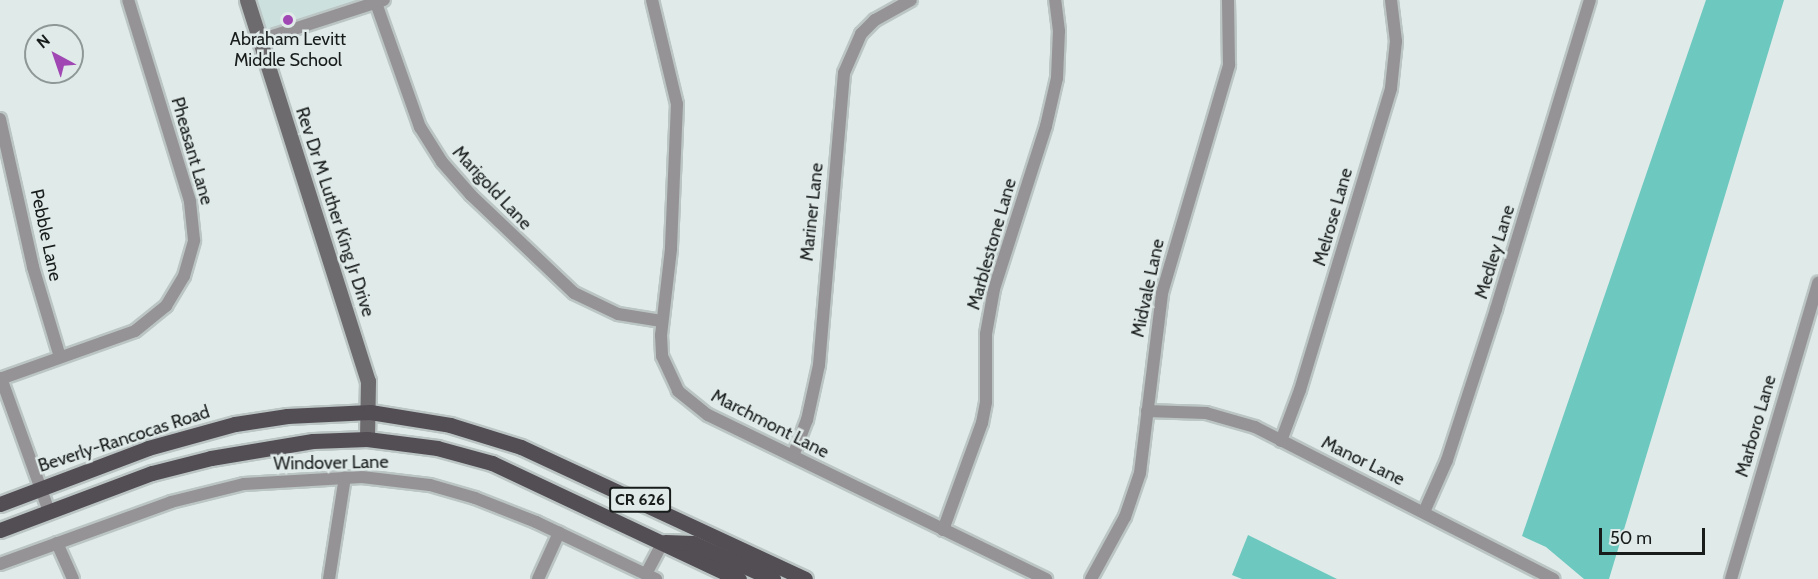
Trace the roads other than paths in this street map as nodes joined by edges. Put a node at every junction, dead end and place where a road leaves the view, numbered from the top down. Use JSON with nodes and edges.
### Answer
{"nodes":[{"id":1,"x":128,"y":0,"type":"edge"},
{"id":2,"x":247,"y":0,"type":"edge"},
{"id":3,"x":652,"y":0,"type":"edge"},
{"id":4,"x":911,"y":0,"type":"edge"},
{"id":5,"x":1055,"y":0,"type":"edge"},
{"id":6,"x":1228,"y":0,"type":"edge"},
{"id":7,"x":1391,"y":0,"type":"edge"},
{"id":8,"x":1590,"y":0,"type":"edge"},
{"id":9,"x":380,"y":1,"type":"edge"},
{"id":10,"x":260,"y":40,"type":"junction"},
{"id":11,"x":0,"y":119,"type":"edge"},
{"id":12,"x":1818,"y":283,"type":"edge"},
{"id":13,"x":661,"y":321,"type":"junction"},
{"id":14,"x":60,"y":357,"type":"junction"},
{"id":15,"x":1,"y":379,"type":"edge"},
{"id":16,"x":1147,"y":411,"type":"junction"},
{"id":17,"x":370,"y":412,"type":"junction"},
{"id":18,"x":367,"y":439,"type":"junction"},
{"id":19,"x":1281,"y":441,"type":"junction"},
{"id":20,"x":794,"y":456,"type":"junction"},
{"id":21,"x":345,"y":477,"type":"junction"},
{"id":22,"x":42,"y":487,"type":"junction"},
{"id":23,"x":0,"y":504,"type":"edge"},
{"id":24,"x":49,"y":511,"type":"junction"},
{"id":25,"x":1424,"y":512,"type":"junction"},
{"id":26,"x":0,"y":530,"type":"edge"},
{"id":27,"x":943,"y":530,"type":"junction"},
{"id":28,"x":559,"y":533,"type":"junction"},
{"id":29,"x":663,"y":542,"type":"junction"},
{"id":30,"x":57,"y":543,"type":"junction"},
{"id":31,"x":0,"y":564,"type":"edge"},
{"id":32,"x":651,"y":577,"type":"edge"},
{"id":33,"x":799,"y":578,"type":"edge"},
{"id":34,"x":73,"y":579,"type":"edge"},
{"id":35,"x":328,"y":579,"type":"edge"},
{"id":36,"x":538,"y":579,"type":"edge"},
{"id":37,"x":739,"y":579,"type":"edge"},
{"id":38,"x":773,"y":579,"type":"edge"},
{"id":39,"x":1046,"y":579,"type":"edge"},
{"id":40,"x":1091,"y":579,"type":"edge"},
{"id":41,"x":1553,"y":579,"type":"edge"},
{"id":42,"x":1731,"y":579,"type":"edge"}],
"edges":[{"from":1,"to":14,"type":"street","name":"Pheasant Lane"},
{"from":2,"to":10,"type":"street","name":"Rev Dr M Luther King Jr Drive"},
{"from":3,"to":13,"type":"street","name":"Marchmont Lane"},
{"from":4,"to":20,"type":"street","name":"Mariner Lane"},
{"from":5,"to":27,"type":"street","name":"Marblestone Lane"},
{"from":6,"to":16,"type":"street","name":"Midvale Lane"},
{"from":7,"to":19,"type":"street","name":"Melrose Lane"},
{"from":8,"to":25,"type":"street","name":"Medley Lane"},
{"from":9,"to":10,"type":"street"},
{"from":9,"to":13,"type":"street","name":"Marigold Lane"},
{"from":10,"to":17,"type":"street","name":"Rev Dr M Luther King Jr Drive"},
{"from":11,"to":14,"type":"street","name":"Pebble Lane"},
{"from":12,"to":42,"type":"street","name":"Marboro Lane"},
{"from":13,"to":20,"type":"street","name":"Marchmont Lane"},
{"from":14,"to":15,"type":"street","name":"Pheasant Lane"},
{"from":15,"to":22,"type":"street"},
{"from":16,"to":19,"type":"street","name":"Manor Lane"},
{"from":16,"to":40,"type":"street","name":"Midvale Lane"},
{"from":17,"to":18,"type":"street","name":"Rev Dr M Luther King Jr Drive"},
{"from":17,"to":22,"type":"main road","name":"Beverly-Rancocas Road","number":"CR 626"},
{"from":17,"to":33,"type":"main road","name":"Beverly-Rancocas Road","number":"CR 626"},
{"from":18,"to":24,"type":"main road","number":"CR 626"},
{"from":18,"to":29,"type":"main road","number":"CR 626"},
{"from":19,"to":25,"type":"street","name":"Manor Lane"},
{"from":20,"to":27,"type":"street","name":"Marchmont Lane"},
{"from":21,"to":28,"type":"street","name":"Windover Lane"},
{"from":21,"to":30,"type":"street","name":"Windover Lane"},
{"from":21,"to":35,"type":"street"},
{"from":22,"to":23,"type":"main road","name":"Beverly-Rancocas Road","number":"CR 626"},
{"from":22,"to":24,"type":"street"},
{"from":24,"to":26,"type":"main road","number":"CR 626"},
{"from":25,"to":41,"type":"street","name":"Manor Lane"},
{"from":27,"to":39,"type":"street","name":"Marchmont Lane"},
{"from":28,"to":32,"type":"street","name":"Windover Lane"},
{"from":28,"to":36,"type":"street"},
{"from":29,"to":32,"type":"street"},
{"from":29,"to":37,"type":"main road","number":"CR 626"},
{"from":29,"to":38,"type":"main road"},
{"from":30,"to":31,"type":"street","name":"Windover Lane"},
{"from":30,"to":34,"type":"street"}]}
